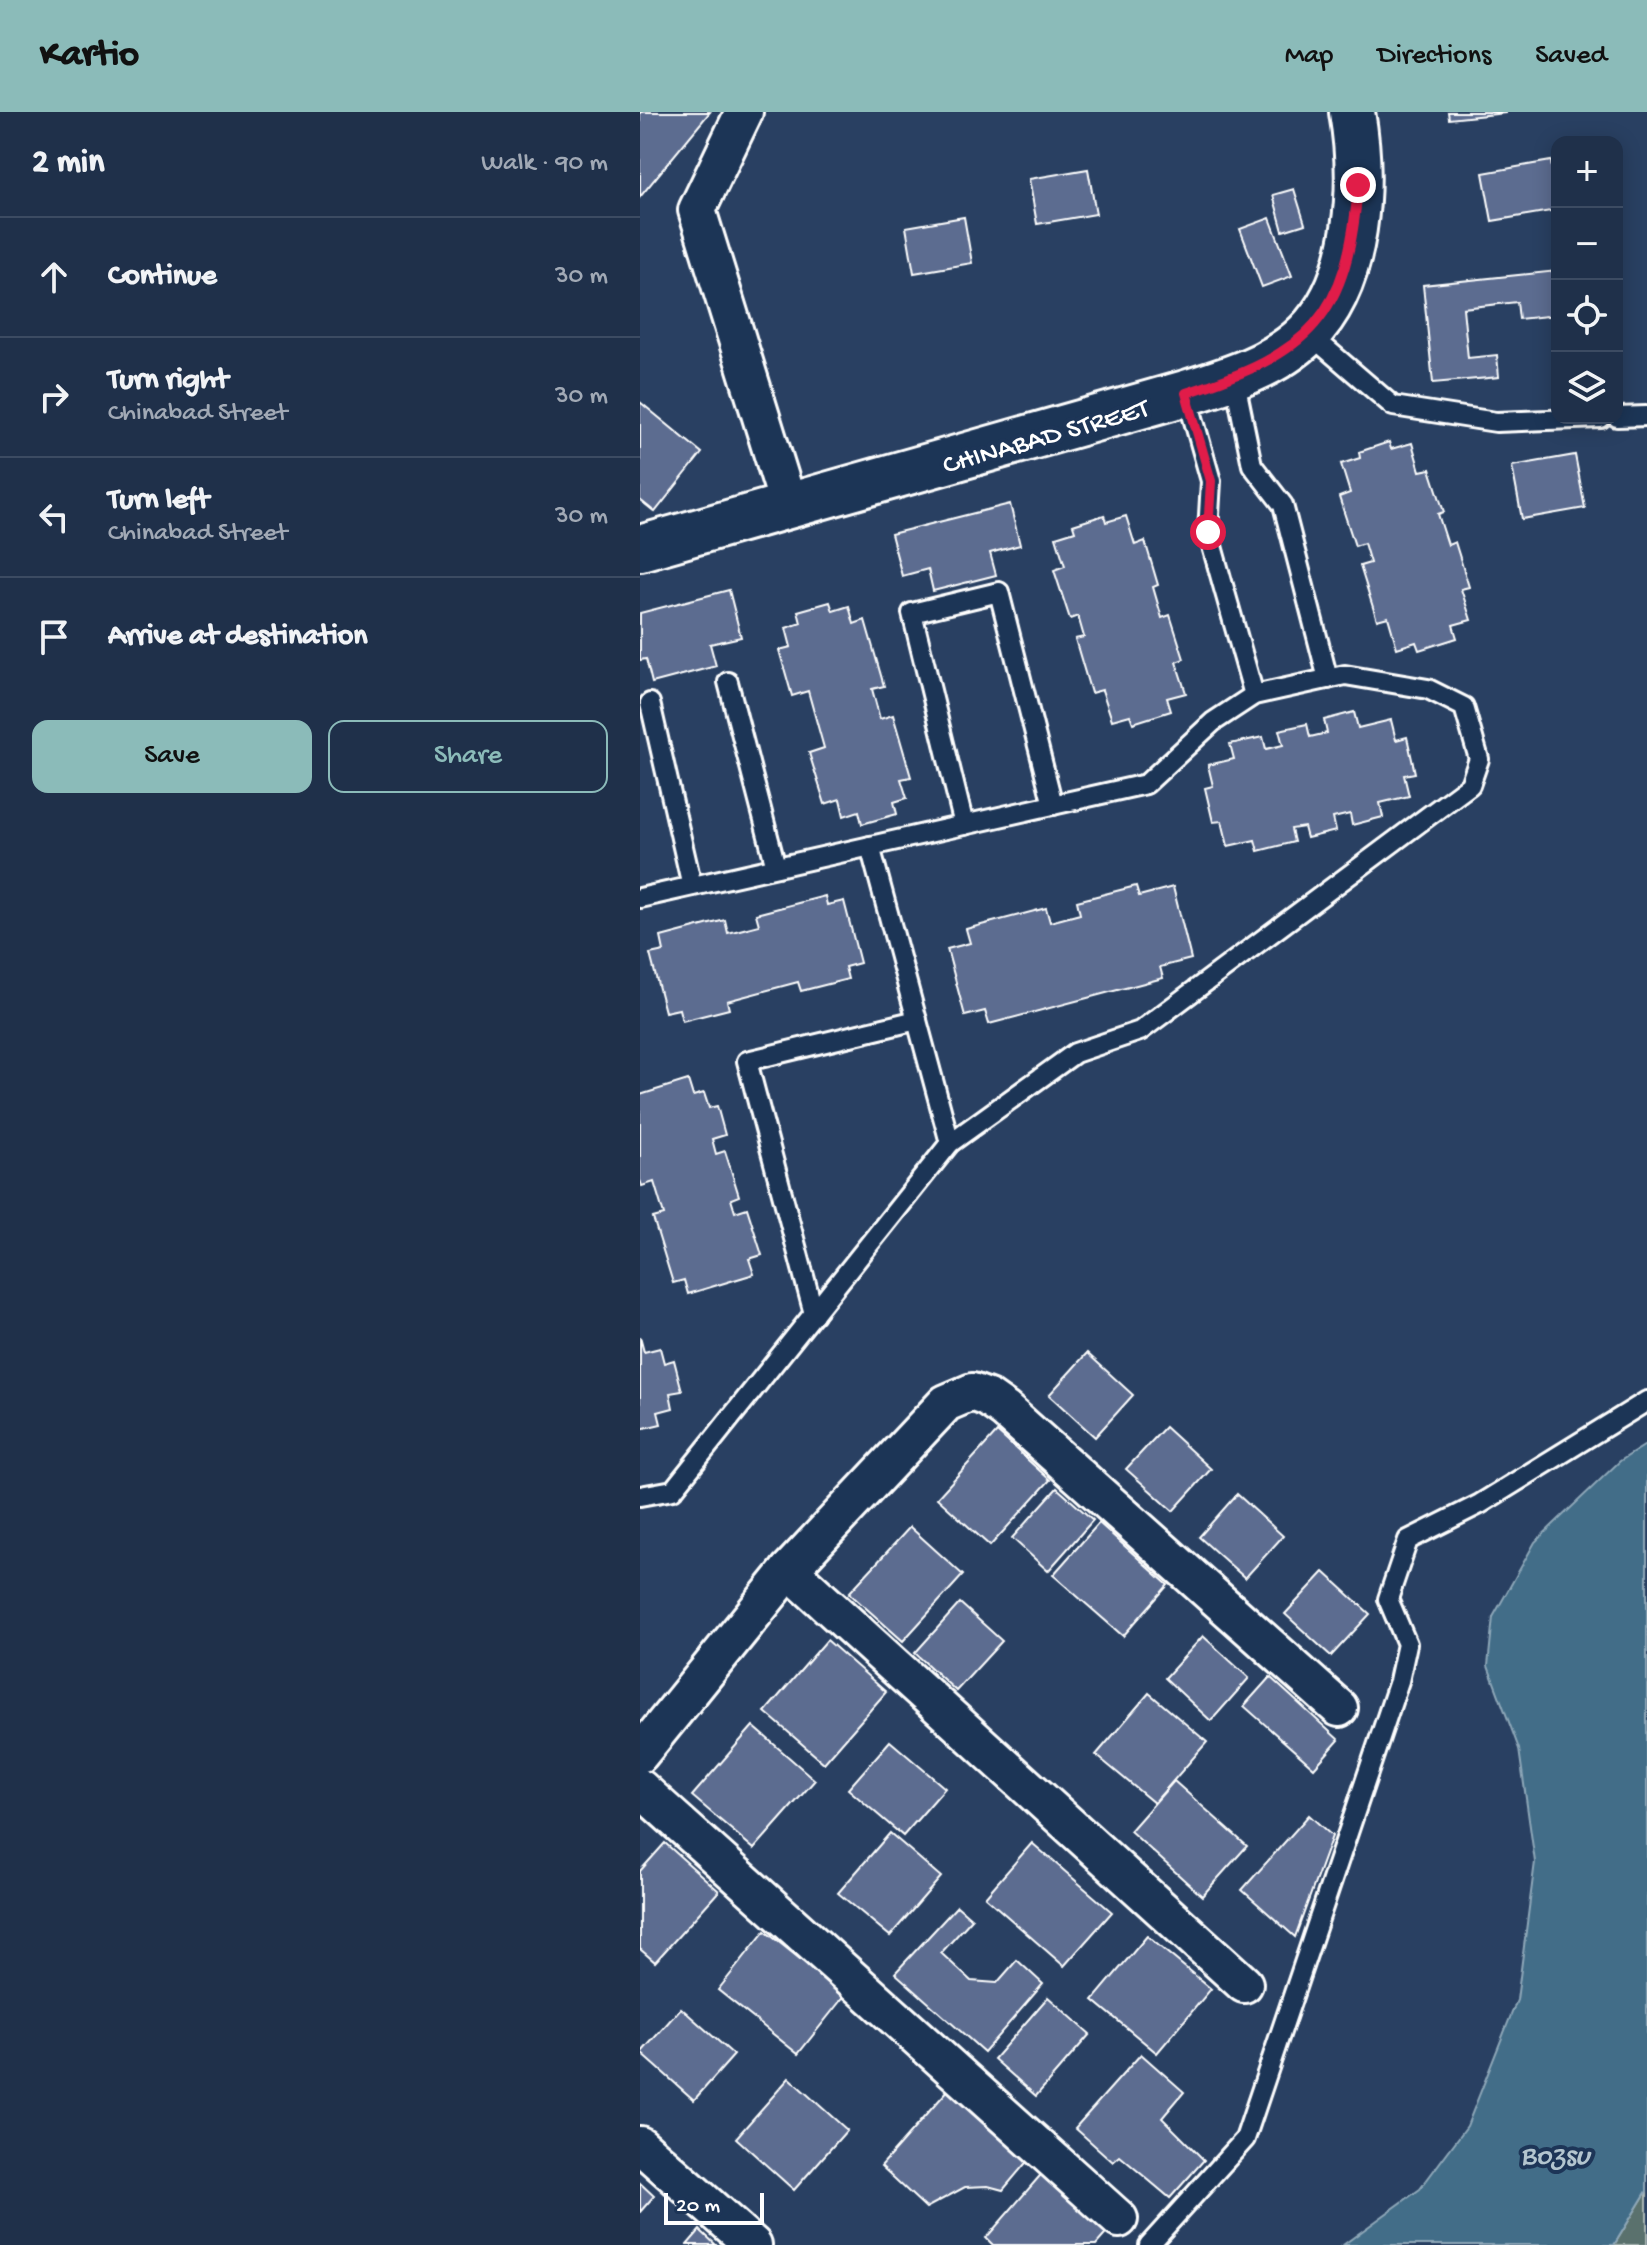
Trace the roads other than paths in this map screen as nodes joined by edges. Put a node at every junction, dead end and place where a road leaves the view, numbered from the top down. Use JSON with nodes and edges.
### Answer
{"nodes":[{"id":1,"x":744,"y":112,"type":"edge"},
{"id":2,"x":1352,"y":112,"type":"edge"},
{"id":3,"x":1308,"y":333,"type":"junction"},
{"id":4,"x":1234,"y":377,"type":"junction"},
{"id":5,"x":1186,"y":393,"type":"junction"},
{"id":6,"x":1647,"y":416,"type":"edge"},
{"id":7,"x":1623,"y":417,"type":"edge"},
{"id":8,"x":1551,"y":420,"type":"edge"},
{"id":9,"x":789,"y":507,"type":"junction"},
{"id":10,"x":640,"y":548,"type":"edge"},
{"id":11,"x":1328,"y":679,"type":"junction"},
{"id":12,"x":728,"y":682,"type":"dead end"},
{"id":13,"x":1254,"y":695,"type":"junction"},
{"id":14,"x":650,"y":703,"type":"dead end"},
{"id":15,"x":1053,"y":805,"type":"junction"},
{"id":16,"x":964,"y":825,"type":"junction"},
{"id":17,"x":870,"y":846,"type":"junction"},
{"id":18,"x":776,"y":867,"type":"junction"},
{"id":19,"x":692,"y":886,"type":"junction"},
{"id":20,"x":640,"y":898,"type":"edge"},
{"id":21,"x":917,"y":1020,"type":"junction"},
{"id":22,"x":950,"y":1143,"type":"junction"},
{"id":23,"x":814,"y":1314,"type":"junction"},
{"id":24,"x":1647,"y":1401,"type":"edge"},
{"id":25,"x":640,"y":1496,"type":"edge"},
{"id":26,"x":789,"y":1570,"type":"junction"},
{"id":27,"x":1339,"y":1708,"type":"dead end"},
{"id":28,"x":640,"y":1754,"type":"edge"},
{"id":29,"x":640,"y":1788,"type":"edge"},
{"id":30,"x":1244,"y":1984,"type":"dead end"},
{"id":31,"x":640,"y":2145,"type":"edge"},
{"id":32,"x":1119,"y":2219,"type":"dead end"},
{"id":33,"x":753,"y":2245,"type":"edge"},
{"id":34,"x":1149,"y":2245,"type":"edge"}],
"edges":[{"from":1,"to":9,"type":"street"},
{"from":2,"to":3,"type":"street","name":"CHINABAD STREET"},
{"from":3,"to":4,"type":"street","name":"CHINABAD STREET"},
{"from":3,"to":8,"type":"lane"},
{"from":4,"to":5,"type":"street","name":"CHINABAD STREET"},
{"from":4,"to":11,"type":"lane"},
{"from":5,"to":9,"type":"street","name":"CHINABAD STREET"},
{"from":5,"to":13,"type":"lane"},
{"from":6,"to":7,"type":"lane"},
{"from":9,"to":10,"type":"street","name":"CHINABAD STREET"},
{"from":11,"to":13,"type":"lane"},
{"from":11,"to":22,"type":"lane"},
{"from":12,"to":18,"type":"lane"},
{"from":13,"to":15,"type":"lane"},
{"from":14,"to":19,"type":"lane"},
{"from":15,"to":16,"type":"lane"},
{"from":15,"to":16,"type":"lane"},
{"from":16,"to":17,"type":"lane"},
{"from":17,"to":18,"type":"lane"},
{"from":17,"to":21,"type":"lane"},
{"from":18,"to":19,"type":"lane"},
{"from":19,"to":20,"type":"lane"},
{"from":21,"to":22,"type":"lane"},
{"from":21,"to":23,"type":"lane"},
{"from":22,"to":23,"type":"lane"},
{"from":23,"to":25,"type":"lane"},
{"from":24,"to":34,"type":"lane"},
{"from":26,"to":27,"type":"street"},
{"from":26,"to":28,"type":"street"},
{"from":26,"to":30,"type":"street"},
{"from":29,"to":32,"type":"street"},
{"from":31,"to":33,"type":"street"}]}
